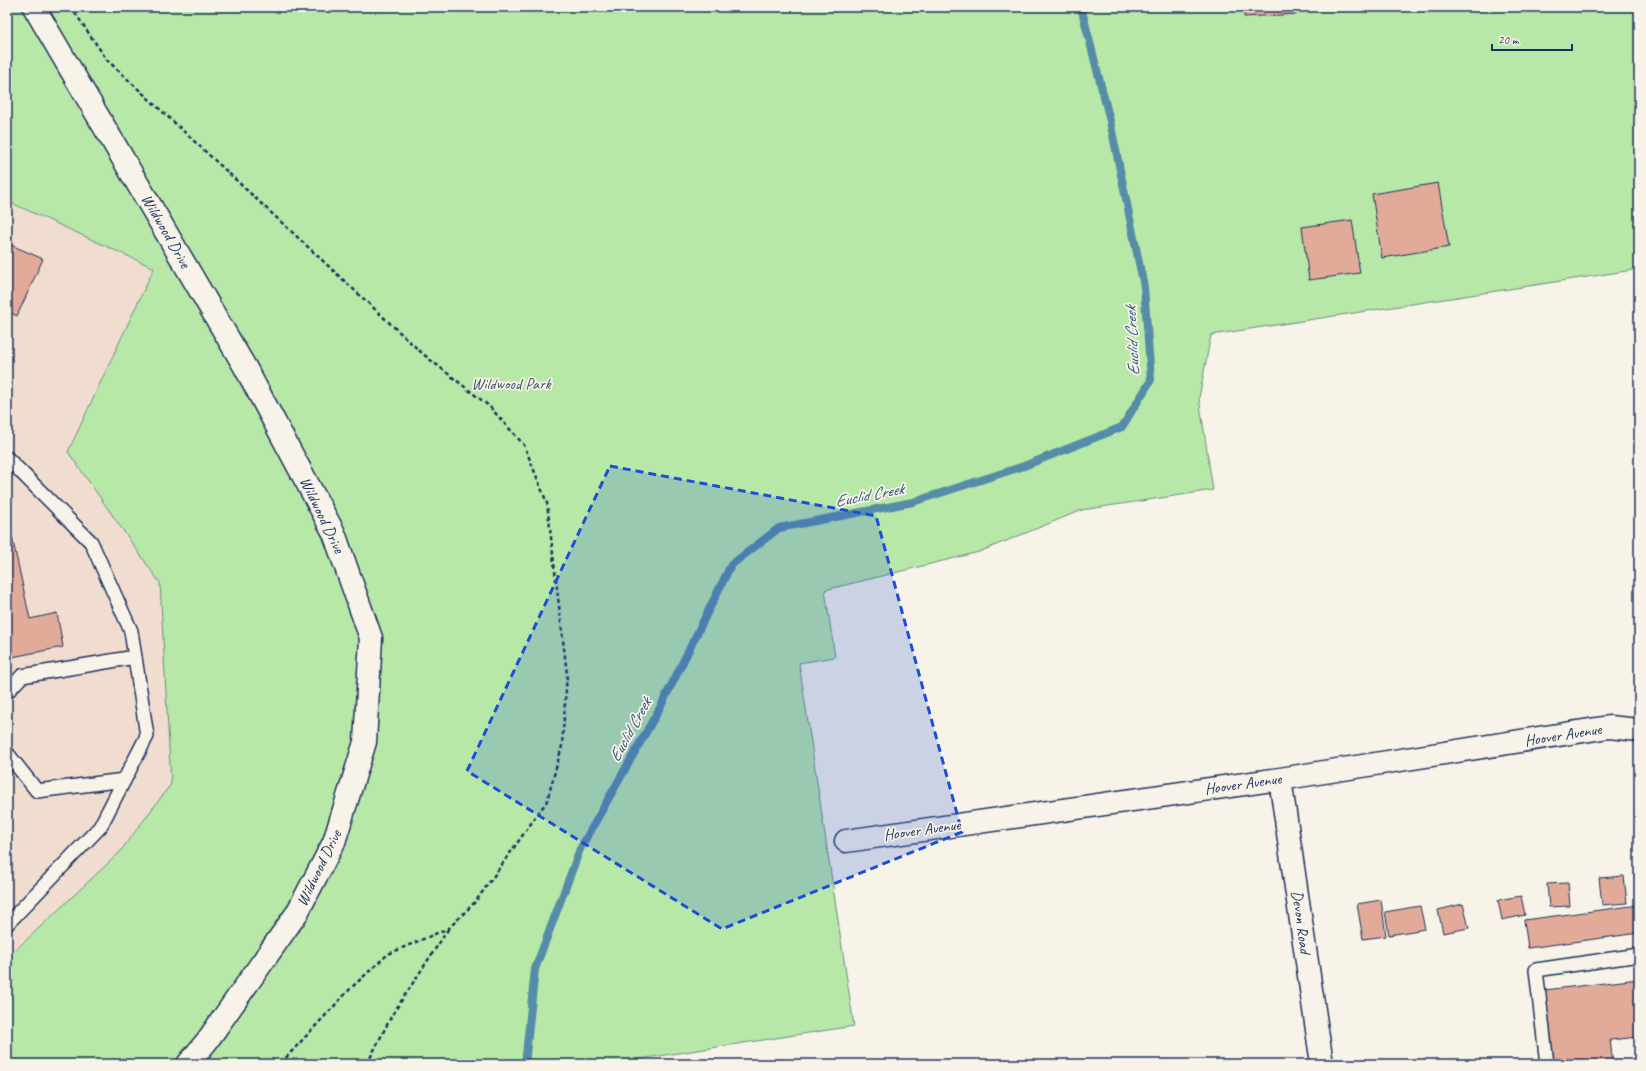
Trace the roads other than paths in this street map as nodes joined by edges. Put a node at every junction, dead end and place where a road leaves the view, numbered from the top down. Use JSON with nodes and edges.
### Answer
{"nodes":[{"id":1,"x":34,"y":7,"type":"edge"},
{"id":2,"x":7,"y":458,"type":"edge"},
{"id":3,"x":135,"y":657,"type":"junction"},
{"id":4,"x":7,"y":692,"type":"edge"},
{"id":5,"x":1639,"y":730,"type":"edge"},
{"id":6,"x":7,"y":753,"type":"edge"},
{"id":7,"x":1280,"y":779,"type":"junction"},
{"id":8,"x":124,"y":780,"type":"junction"},
{"id":9,"x":846,"y":840,"type":"dead end"},
{"id":10,"x":7,"y":924,"type":"edge"},
{"id":11,"x":1639,"y":956,"type":"edge"},
{"id":12,"x":188,"y":1064,"type":"edge"},
{"id":13,"x":1322,"y":1064,"type":"edge"},
{"id":14,"x":1548,"y":1064,"type":"edge"}],
"edges":[{"from":1,"to":12,"type":"street","name":"Wildwood Drive"},
{"from":2,"to":3,"type":"lane"},
{"from":3,"to":4,"type":"lane"},
{"from":3,"to":8,"type":"lane"},
{"from":5,"to":7,"type":"street","name":"Hoover Avenue"},
{"from":6,"to":8,"type":"lane"},
{"from":7,"to":9,"type":"street","name":"Hoover Avenue"},
{"from":7,"to":13,"type":"street","name":"Devon Road"},
{"from":8,"to":10,"type":"lane"},
{"from":11,"to":14,"type":"lane"}]}
